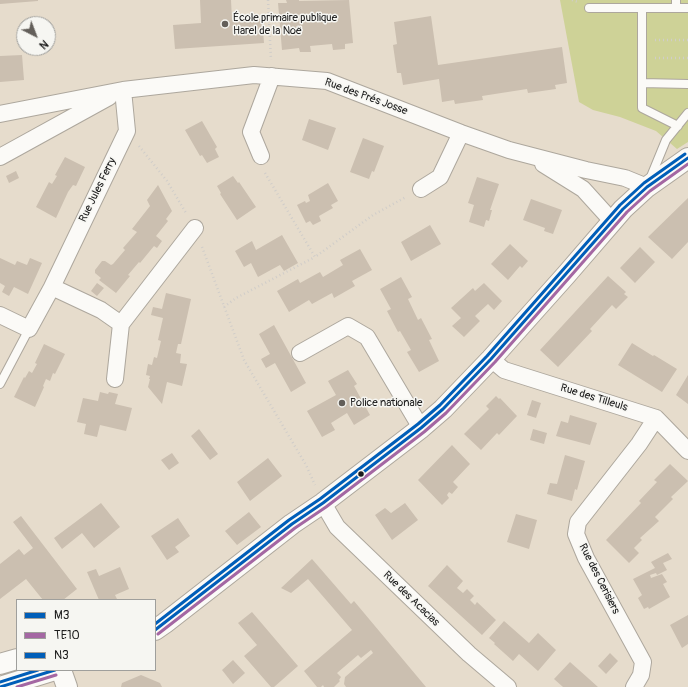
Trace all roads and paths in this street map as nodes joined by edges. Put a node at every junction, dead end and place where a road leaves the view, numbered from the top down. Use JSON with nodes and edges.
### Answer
{"nodes":[{"id":1,"x":268,"y":0,"type":"edge"},
{"id":2,"x":676,"y":4,"type":"edge"},
{"id":3,"x":589,"y":8,"type":"dead end"},
{"id":4,"x":642,"y":8,"type":"junction"},
{"id":5,"x":688,"y":8,"type":"edge"},
{"id":6,"x":642,"y":40,"type":"junction"},
{"id":7,"x":688,"y":40,"type":"edge"},
{"id":8,"x":642,"y":58,"type":"junction"},
{"id":9,"x":688,"y":58,"type":"edge"},
{"id":10,"x":272,"y":76,"type":"junction"},
{"id":11,"x":642,"y":82,"type":"junction"},
{"id":12,"x":688,"y":84,"type":"edge"},
{"id":13,"x":123,"y":90,"type":"junction"},
{"id":14,"x":688,"y":113,"type":"edge"},
{"id":15,"x":0,"y":114,"type":"edge"},
{"id":16,"x":678,"y":126,"type":"junction"},
{"id":17,"x":127,"y":131,"type":"junction"},
{"id":18,"x":461,"y":133,"type":"junction"},
{"id":19,"x":261,"y":156,"type":"joint"},
{"id":20,"x":0,"y":157,"type":"edge"},
{"id":21,"x":532,"y":157,"type":"junction"},
{"id":22,"x":688,"y":158,"type":"edge"},
{"id":23,"x":647,"y":187,"type":"junction"},
{"id":24,"x":421,"y":189,"type":"joint"},
{"id":25,"x":612,"y":221,"type":"junction"},
{"id":26,"x":195,"y":228,"type":"junction"},
{"id":27,"x":315,"y":257,"type":"junction"},
{"id":28,"x":52,"y":287,"type":"junction"},
{"id":29,"x":224,"y":307,"type":"junction"},
{"id":30,"x":0,"y":315,"type":"edge"},
{"id":31,"x":121,"y":324,"type":"junction"},
{"id":32,"x":29,"y":329,"type":"junction"},
{"id":33,"x":300,"y":353,"type":"dead end"},
{"id":34,"x":491,"y":359,"type":"junction"},
{"id":35,"x":115,"y":379,"type":"dead end"},
{"id":36,"x":0,"y":384,"type":"edge"},
{"id":37,"x":656,"y":418,"type":"junction"},
{"id":38,"x":421,"y":428,"type":"junction"},
{"id":39,"x":688,"y":451,"type":"edge"},
{"id":40,"x":323,"y":503,"type":"junction"},
{"id":41,"x":209,"y":589,"type":"junction"},
{"id":42,"x":156,"y":614,"type":"edge"},
{"id":43,"x":156,"y":629,"type":"edge"},
{"id":44,"x":16,"y":659,"type":"edge"},
{"id":45,"x":0,"y":664,"type":"edge"},
{"id":46,"x":24,"y":671,"type":"edge"},
{"id":47,"x":51,"y":671,"type":"edge"},
{"id":48,"x":61,"y":671,"type":"edge"},
{"id":49,"x":5,"y":684,"type":"edge"},
{"id":50,"x":67,"y":687,"type":"edge"},
{"id":51,"x":508,"y":687,"type":"edge"},
{"id":52,"x":634,"y":687,"type":"edge"}],
"edges":[{"from":1,"to":10,"type":"path"},
{"from":2,"to":4,"type":"lane"},
{"from":2,"to":5,"type":"lane"},
{"from":3,"to":4,"type":"lane"},
{"from":4,"to":6,"type":"lane"},
{"from":6,"to":7,"type":"path"},
{"from":6,"to":8,"type":"lane"},
{"from":8,"to":9,"type":"path"},
{"from":8,"to":11,"type":"lane"},
{"from":10,"to":13,"type":"street","name":"Rue des Prés Josse"},
{"from":10,"to":18,"type":"street","name":"Rue des Prés Josse"},
{"from":10,"to":19,"type":"street"},
{"from":11,"to":12,"type":"lane"},
{"from":11,"to":16,"type":"lane"},
{"from":13,"to":15,"type":"street","name":"Rue des Prés Josse"},
{"from":13,"to":17,"type":"street"},
{"from":13,"to":20,"type":"street","name":"Rue des Prés Josse"},
{"from":14,"to":16,"type":"lane"},
{"from":16,"to":23,"type":"lane"},
{"from":17,"to":26,"type":"path"},
{"from":17,"to":28,"type":"street","name":"Rue Jules Ferry"},
{"from":18,"to":21,"type":"street","name":"Rue des Prés Josse"},
{"from":18,"to":24,"type":"street"},
{"from":19,"to":27,"type":"path"},
{"from":21,"to":23,"type":"street","name":"Rue des Prés Josse"},
{"from":21,"to":25,"type":"street","name":"Rue des Prés Josse"},
{"from":22,"to":23,"type":"street"},
{"from":23,"to":25,"type":"street"},
{"from":24,"to":27,"type":"path"},
{"from":25,"to":34,"type":"street"},
{"from":26,"to":29,"type":"path"},
{"from":26,"to":31,"type":"street"},
{"from":27,"to":29,"type":"path"},
{"from":28,"to":31,"type":"street"},
{"from":28,"to":32,"type":"street","name":"Rue Jules Ferry"},
{"from":29,"to":40,"type":"path"},
{"from":30,"to":32,"type":"street"},
{"from":31,"to":35,"type":"street"},
{"from":32,"to":36,"type":"lane"},
{"from":33,"to":38,"type":"street"},
{"from":34,"to":37,"type":"street","name":"Rue des Tilleuls"},
{"from":34,"to":38,"type":"street"},
{"from":37,"to":39,"type":"street","name":"Rue des Tilleuls"},
{"from":37,"to":52,"type":"street","name":"Rue des Cerisiers"},
{"from":38,"to":40,"type":"street"},
{"from":40,"to":41,"type":"street"},
{"from":40,"to":51,"type":"street","name":"Rue des Acacias"},
{"from":41,"to":42,"type":"street"},
{"from":41,"to":43,"type":"street"},
{"from":44,"to":45,"type":"street"},
{"from":46,"to":49,"type":"street"},
{"from":47,"to":49,"type":"street"},
{"from":48,"to":50,"type":"street"}]}
